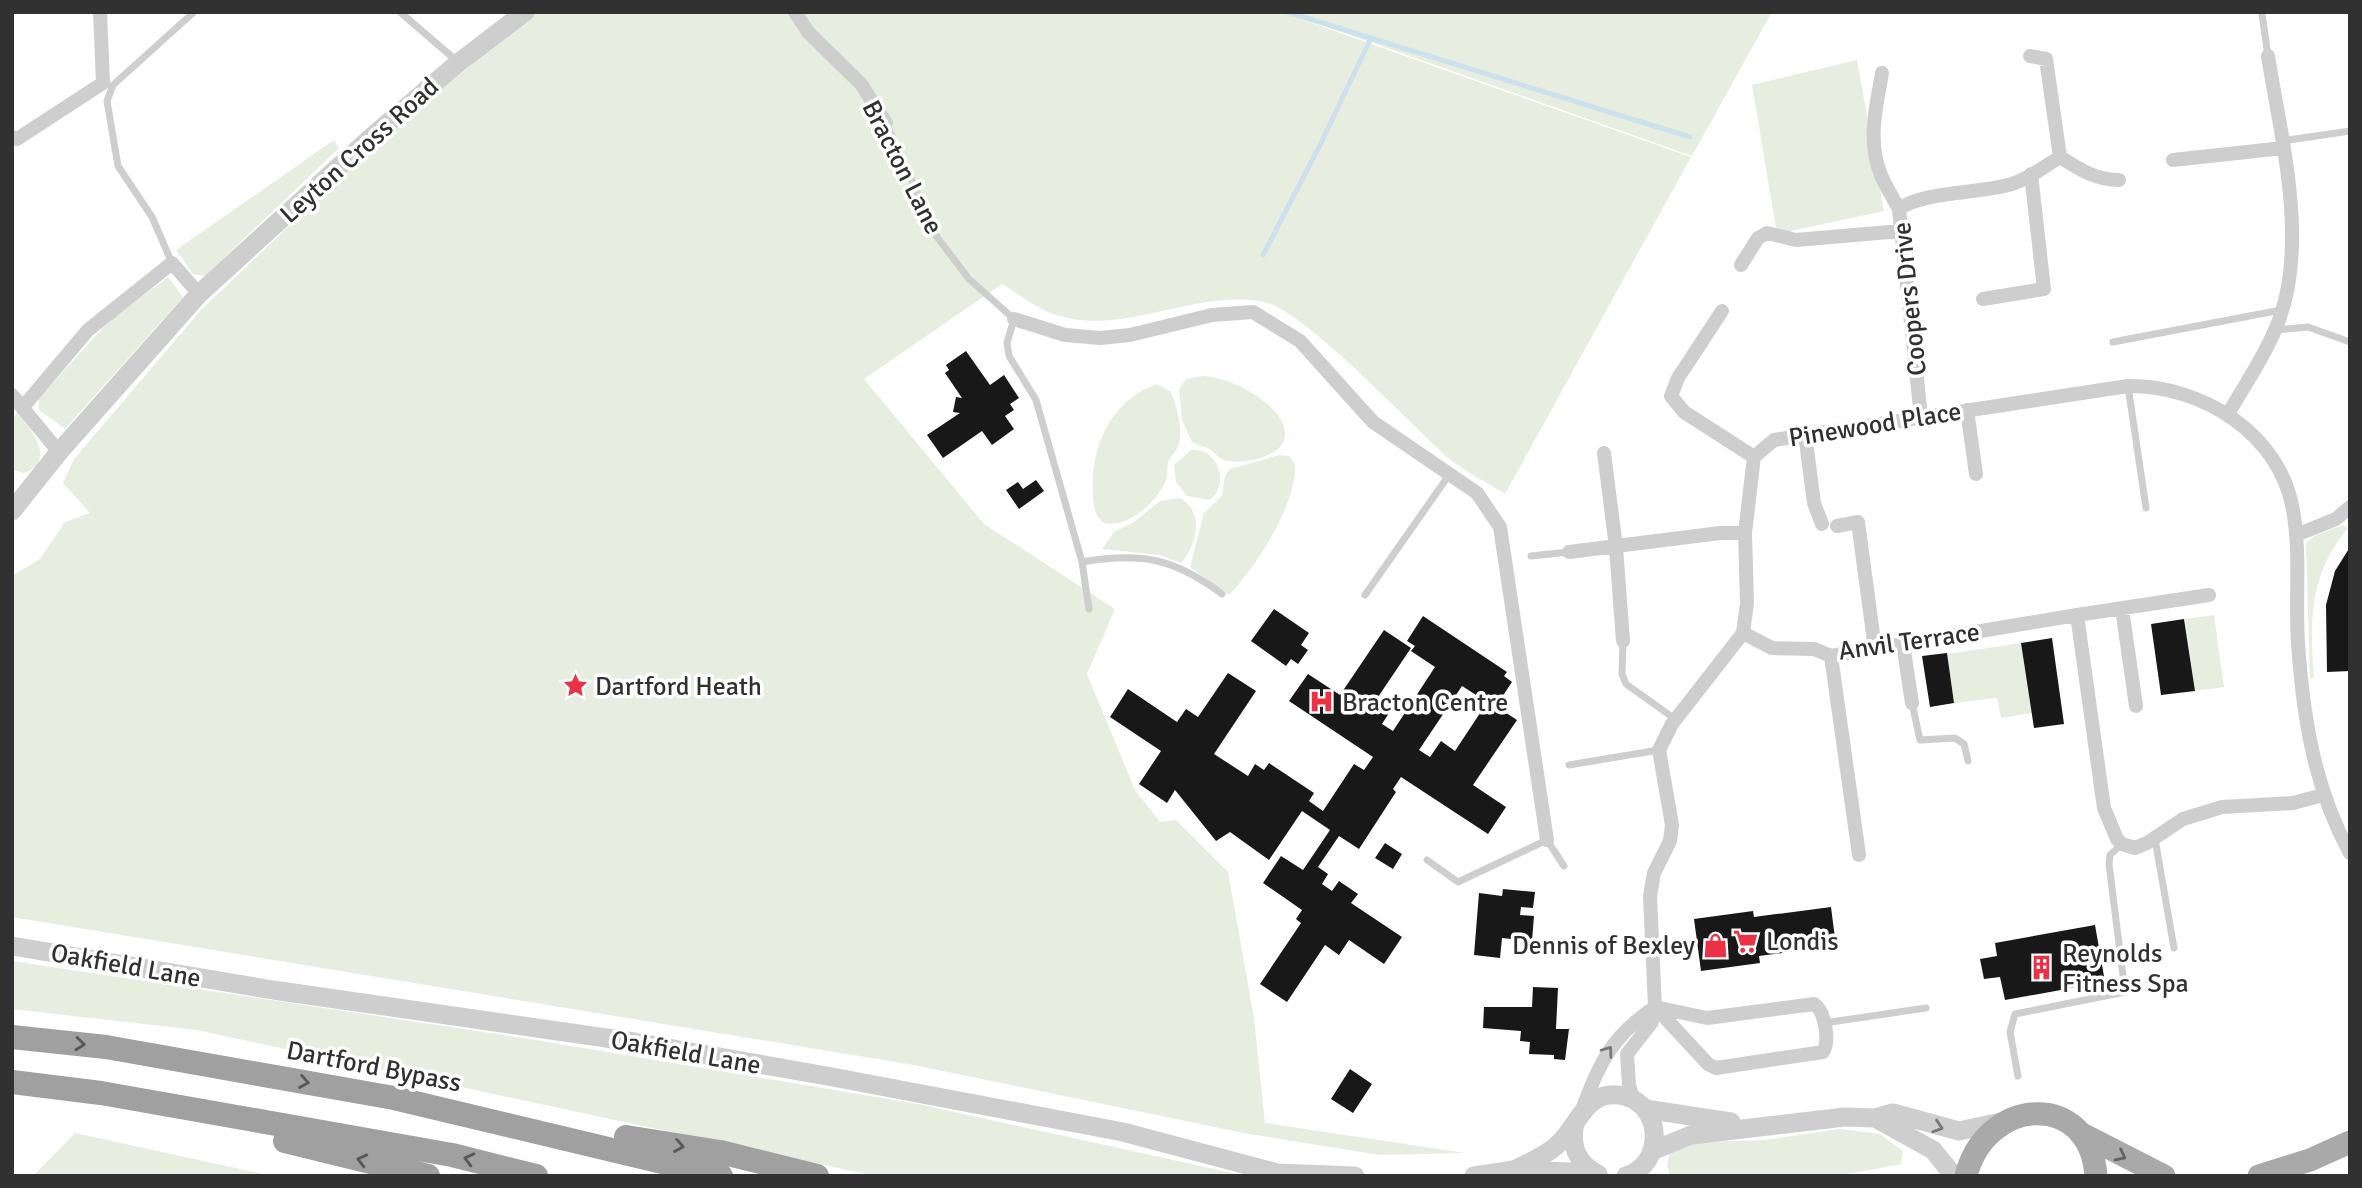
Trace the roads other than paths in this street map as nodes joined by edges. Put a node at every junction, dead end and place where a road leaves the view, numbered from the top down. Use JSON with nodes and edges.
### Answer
{"nodes":[{"id":1,"x":100,"y":12,"type":"edge"},
{"id":2,"x":194,"y":12,"type":"edge"},
{"id":3,"x":400,"y":12,"type":"edge"},
{"id":4,"x":525,"y":12,"type":"edge"},
{"id":5,"x":795,"y":12,"type":"edge"},
{"id":6,"x":2262,"y":14,"type":"dead end"},
{"id":7,"x":2030,"y":56,"type":"dead end"},
{"id":8,"x":2268,"y":56,"type":"joint"},
{"id":9,"x":458,"y":62,"type":"junction"},
{"id":10,"x":1882,"y":73,"type":"dead end"},
{"id":11,"x":886,"y":123,"type":"joint"},
{"id":12,"x":2350,"y":131,"type":"edge"},
{"id":13,"x":12,"y":137,"type":"edge"},
{"id":14,"x":2282,"y":144,"type":"junction"},
{"id":15,"x":2060,"y":157,"type":"junction"},
{"id":16,"x":2173,"y":160,"type":"dead end"},
{"id":17,"x":2031,"y":174,"type":"junction"},
{"id":18,"x":2119,"y":180,"type":"dead end"},
{"id":19,"x":1899,"y":209,"type":"junction"},
{"id":20,"x":1901,"y":231,"type":"junction"},
{"id":21,"x":172,"y":263,"type":"junction"},
{"id":22,"x":1741,"y":265,"type":"dead end"},
{"id":23,"x":199,"y":294,"type":"junction"},
{"id":24,"x":1983,"y":299,"type":"dead end"},
{"id":25,"x":2282,"y":310,"type":"junction"},
{"id":26,"x":1722,"y":311,"type":"dead end"},
{"id":27,"x":1014,"y":319,"type":"junction"},
{"id":28,"x":2276,"y":330,"type":"junction"},
{"id":29,"x":2113,"y":342,"type":"dead end"},
{"id":30,"x":2350,"y":342,"type":"edge"},
{"id":31,"x":2128,"y":386,"type":"junction"},
{"id":32,"x":12,"y":396,"type":"edge"},
{"id":33,"x":23,"y":407,"type":"junction"},
{"id":34,"x":1967,"y":410,"type":"junction"},
{"id":35,"x":2228,"y":414,"type":"junction"},
{"id":36,"x":1922,"y":417,"type":"junction"},
{"id":37,"x":1805,"y":434,"type":"junction"},
{"id":38,"x":59,"y":452,"type":"junction"},
{"id":39,"x":1604,"y":453,"type":"dead end"},
{"id":40,"x":1754,"y":457,"type":"junction"},
{"id":41,"x":1976,"y":474,"type":"dead end"},
{"id":42,"x":1449,"y":475,"type":"junction"},
{"id":43,"x":2350,"y":507,"type":"edge"},
{"id":44,"x":2146,"y":508,"type":"dead end"},
{"id":45,"x":12,"y":511,"type":"edge"},
{"id":46,"x":1745,"y":533,"type":"junction"},
{"id":47,"x":2297,"y":535,"type":"junction"},
{"id":48,"x":1616,"y":547,"type":"junction"},
{"id":49,"x":1569,"y":552,"type":"joint"},
{"id":50,"x":1531,"y":556,"type":"dead end"},
{"id":51,"x":1082,"y":562,"type":"junction"},
{"id":52,"x":1222,"y":594,"type":"dead end"},
{"id":53,"x":1365,"y":595,"type":"dead end"},
{"id":54,"x":2209,"y":595,"type":"dead end"},
{"id":55,"x":2122,"y":608,"type":"junction"},
{"id":56,"x":1089,"y":609,"type":"dead end"},
{"id":57,"x":2077,"y":615,"type":"junction"},
{"id":58,"x":1743,"y":634,"type":"junction"},
{"id":59,"x":1623,"y":641,"type":"joint"},
{"id":60,"x":1903,"y":644,"type":"junction"},
{"id":61,"x":1875,"y":649,"type":"junction"},
{"id":62,"x":1831,"y":656,"type":"junction"},
{"id":63,"x":1912,"y":703,"type":"joint"},
{"id":64,"x":2136,"y":706,"type":"dead end"},
{"id":65,"x":1675,"y":719,"type":"junction"},
{"id":66,"x":1659,"y":751,"type":"junction"},
{"id":67,"x":1968,"y":761,"type":"dead end"},
{"id":68,"x":1569,"y":765,"type":"dead end"},
{"id":69,"x":2323,"y":794,"type":"junction"},
{"id":70,"x":2155,"y":838,"type":"junction"},
{"id":71,"x":1547,"y":841,"type":"junction"},
{"id":72,"x":2120,"y":842,"type":"junction"},
{"id":73,"x":2350,"y":853,"type":"edge"},
{"id":74,"x":1860,"y":855,"type":"dead end"},
{"id":75,"x":1427,"y":860,"type":"dead end"},
{"id":76,"x":1564,"y":866,"type":"dead end"},
{"id":77,"x":12,"y":946,"type":"edge"},
{"id":78,"x":2174,"y":948,"type":"dead end"},
{"id":79,"x":1655,"y":1007,"type":"junction"},
{"id":80,"x":1926,"y":1007,"type":"dead end"},
{"id":81,"x":1824,"y":1023,"type":"junction"},
{"id":82,"x":12,"y":1037,"type":"edge"},
{"id":83,"x":2018,"y":1076,"type":"dead end"},
{"id":84,"x":12,"y":1082,"type":"edge"},
{"id":85,"x":101,"y":1093,"type":"junction"},
{"id":86,"x":394,"y":1098,"type":"junction"},
{"id":87,"x":1640,"y":1105,"type":"junction"},
{"id":88,"x":1579,"y":1116,"type":"junction"},
{"id":89,"x":1875,"y":1118,"type":"junction"},
{"id":90,"x":2001,"y":1122,"type":"junction"},
{"id":91,"x":1748,"y":1128,"type":"junction"},
{"id":92,"x":2080,"y":1133,"type":"junction"},
{"id":93,"x":2350,"y":1142,"type":"edge"},
{"id":94,"x":1652,"y":1152,"type":"junction"},
{"id":95,"x":1514,"y":1170,"type":"junction"},
{"id":96,"x":1598,"y":1174,"type":"edge"},
{"id":97,"x":428,"y":1176,"type":"edge"},
{"id":98,"x":536,"y":1176,"type":"edge"},
{"id":99,"x":721,"y":1176,"type":"edge"},
{"id":100,"x":817,"y":1176,"type":"edge"},
{"id":101,"x":1355,"y":1176,"type":"edge"},
{"id":102,"x":1474,"y":1176,"type":"edge"},
{"id":103,"x":1626,"y":1176,"type":"edge"},
{"id":104,"x":1955,"y":1176,"type":"edge"},
{"id":105,"x":1966,"y":1176,"type":"edge"},
{"id":106,"x":2096,"y":1176,"type":"edge"},
{"id":107,"x":2164,"y":1176,"type":"edge"},
{"id":108,"x":2259,"y":1176,"type":"edge"}],
"edges":[{"from":1,"to":13,"type":"street"},
{"from":2,"to":21,"type":"lane"},
{"from":3,"to":9,"type":"lane"},
{"from":4,"to":9,"type":"street","name":"Leyton Cross Road"},
{"from":5,"to":11,"type":"street","name":"Bracton Lane"},
{"from":6,"to":8,"type":"lane"},
{"from":7,"to":15,"type":"street"},
{"from":8,"to":14,"type":"street"},
{"from":9,"to":23,"type":"street","name":"Leyton Cross Road"},
{"from":10,"to":19,"type":"street"},
{"from":11,"to":27,"type":"lane","name":"Bracton Lane"},
{"from":12,"to":14,"type":"lane"},
{"from":14,"to":16,"type":"street"},
{"from":14,"to":25,"type":"street"},
{"from":15,"to":17,"type":"street","name":"Coopers Drive"},
{"from":15,"to":18,"type":"street"},
{"from":17,"to":19,"type":"street","name":"Coopers Drive"},
{"from":17,"to":24,"type":"street"},
{"from":19,"to":20,"type":"street","name":"Coopers Drive"},
{"from":20,"to":22,"type":"street"},
{"from":20,"to":36,"type":"street","name":"Coopers Drive"},
{"from":21,"to":23,"type":"street"},
{"from":21,"to":33,"type":"street"},
{"from":23,"to":38,"type":"street","name":"Leyton Cross Road"},
{"from":25,"to":28,"type":"street"},
{"from":25,"to":29,"type":"lane"},
{"from":26,"to":40,"type":"street"},
{"from":27,"to":42,"type":"street"},
{"from":27,"to":51,"type":"lane"},
{"from":28,"to":30,"type":"lane"},
{"from":28,"to":35,"type":"street"},
{"from":31,"to":34,"type":"street","name":"Pinewood Place"},
{"from":31,"to":35,"type":"street","name":"Pinewood Place"},
{"from":31,"to":44,"type":"lane"},
{"from":32,"to":33,"type":"street"},
{"from":33,"to":38,"type":"street"},
{"from":34,"to":36,"type":"street","name":"Pinewood Place"},
{"from":34,"to":41,"type":"street"},
{"from":35,"to":47,"type":"street","name":"Pinewood Place"},
{"from":36,"to":37,"type":"street","name":"Pinewood Place"},
{"from":37,"to":40,"type":"street","name":"Pinewood Place"},
{"from":37,"to":61,"type":"street"},
{"from":38,"to":45,"type":"street","name":"Leyton Cross Road"},
{"from":39,"to":48,"type":"street"},
{"from":40,"to":46,"type":"street","name":"Pinewood Place"},
{"from":42,"to":53,"type":"lane"},
{"from":42,"to":71,"type":"street"},
{"from":43,"to":47,"type":"street"},
{"from":46,"to":48,"type":"street"},
{"from":46,"to":58,"type":"street","name":"Pinewood Place"},
{"from":47,"to":69,"type":"street","name":"Pinewood Place"},
{"from":48,"to":49,"type":"street"},
{"from":48,"to":59,"type":"street"},
{"from":49,"to":50,"type":"lane"},
{"from":51,"to":52,"type":"lane"},
{"from":51,"to":56,"type":"lane"},
{"from":54,"to":55,"type":"street","name":"Anvil Terrace"},
{"from":55,"to":57,"type":"street","name":"Anvil Terrace"},
{"from":55,"to":64,"type":"street"},
{"from":57,"to":60,"type":"street","name":"Anvil Terrace"},
{"from":57,"to":72,"type":"street"},
{"from":58,"to":62,"type":"street","name":"Anvil Terrace"},
{"from":58,"to":65,"type":"street"},
{"from":59,"to":65,"type":"lane"},
{"from":60,"to":61,"type":"street","name":"Anvil Terrace"},
{"from":60,"to":63,"type":"street"},
{"from":61,"to":62,"type":"street","name":"Anvil Terrace"},
{"from":62,"to":74,"type":"street"},
{"from":63,"to":67,"type":"lane"},
{"from":65,"to":66,"type":"street"},
{"from":66,"to":68,"type":"lane"},
{"from":66,"to":79,"type":"street"},
{"from":69,"to":70,"type":"street"},
{"from":69,"to":73,"type":"street","name":"Pinewood Place"},
{"from":70,"to":72,"type":"street"},
{"from":70,"to":78,"type":"lane"},
{"from":71,"to":75,"type":"lane"},
{"from":71,"to":76,"type":"lane"},
{"from":72,"to":83,"type":"lane"},
{"from":77,"to":101,"type":"street","name":"Oakfield Lane"},
{"from":79,"to":81,"type":"street"},
{"from":79,"to":81,"type":"street"},
{"from":79,"to":87,"type":"street"},
{"from":88,"to":79,"type":"street","one_way":true},
{"from":80,"to":81,"type":"lane"},
{"from":82,"to":86,"type":"highway","name":"Dartford Bypass","one_way":true},
{"from":84,"to":85,"type":"highway"},
{"from":97,"to":85,"type":"highway","one_way":true},
{"from":98,"to":85,"type":"highway","one_way":true},
{"from":86,"to":99,"type":"highway","name":"Dartford Bypass"},
{"from":86,"to":100,"type":"highway","one_way":true},
{"from":87,"to":88,"type":"street"},
{"from":87,"to":91,"type":"street"},
{"from":87,"to":94,"type":"street"},
{"from":88,"to":95,"type":"street"},
{"from":88,"to":96,"type":"street"},
{"from":89,"to":90,"type":"street","one_way":true},
{"from":89,"to":91,"type":"street"},
{"from":89,"to":104,"type":"street"},
{"from":90,"to":92,"type":"main road"},
{"from":90,"to":105,"type":"main road"},
{"from":91,"to":94,"type":"street"},
{"from":92,"to":106,"type":"main road"},
{"from":92,"to":107,"type":"main road","one_way":true},
{"from":93,"to":108,"type":"main road"},
{"from":94,"to":103,"type":"street"},
{"from":95,"to":96,"type":"street"},
{"from":95,"to":102,"type":"street"}]}
